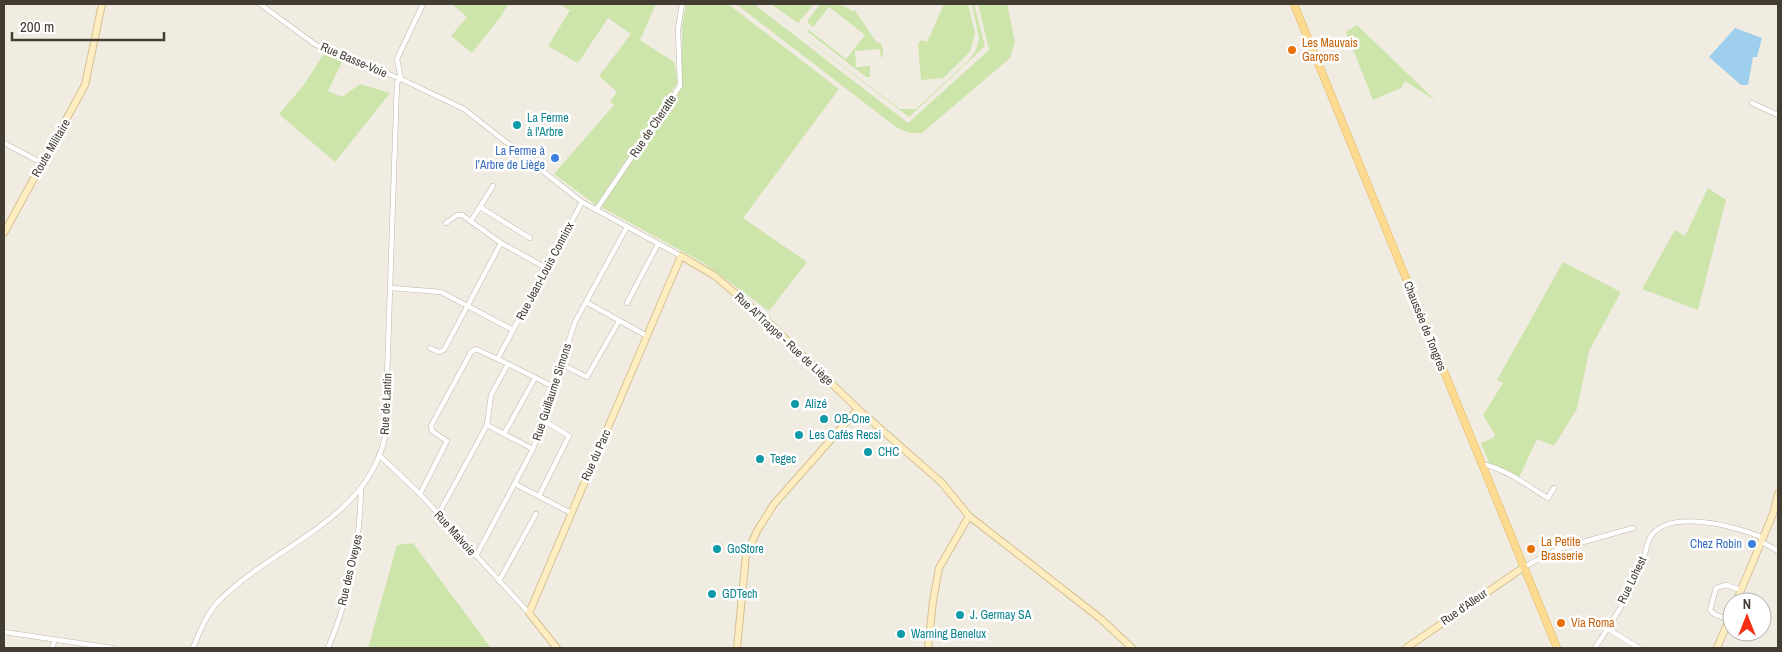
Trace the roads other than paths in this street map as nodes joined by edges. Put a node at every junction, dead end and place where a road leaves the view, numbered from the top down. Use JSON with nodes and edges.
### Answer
{"nodes":[{"id":1,"x":102,"y":4,"type":"edge"},
{"id":2,"x":260,"y":4,"type":"edge"},
{"id":3,"x":423,"y":4,"type":"edge"},
{"id":4,"x":682,"y":4,"type":"edge"},
{"id":5,"x":1294,"y":4,"type":"edge"},
{"id":6,"x":401,"y":79,"type":"junction"},
{"id":7,"x":1752,"y":103,"type":"dead end"},
{"id":8,"x":1778,"y":115,"type":"edge"},
{"id":9,"x":4,"y":143,"type":"edge"},
{"id":10,"x":42,"y":163,"type":"junction"},
{"id":11,"x":494,"y":186,"type":"dead end"},
{"id":12,"x":582,"y":202,"type":"junction"},
{"id":13,"x":480,"y":207,"type":"junction"},
{"id":14,"x":596,"y":210,"type":"junction"},
{"id":15,"x":471,"y":222,"type":"junction"},
{"id":16,"x":446,"y":223,"type":"dead end"},
{"id":17,"x":627,"y":227,"type":"junction"},
{"id":18,"x":4,"y":233,"type":"edge"},
{"id":19,"x":530,"y":238,"type":"dead end"},
{"id":20,"x":501,"y":243,"type":"junction"},
{"id":21,"x":658,"y":244,"type":"junction"},
{"id":22,"x":681,"y":256,"type":"junction"},
{"id":23,"x":546,"y":268,"type":"junction"},
{"id":24,"x":391,"y":288,"type":"junction"},
{"id":25,"x":586,"y":302,"type":"junction"},
{"id":26,"x":627,"y":302,"type":"dead end"},
{"id":27,"x":467,"y":306,"type":"junction"},
{"id":28,"x":619,"y":321,"type":"junction"},
{"id":29,"x":513,"y":330,"type":"junction"},
{"id":30,"x":647,"y":336,"type":"junction"},
{"id":31,"x":430,"y":348,"type":"dead end"},
{"id":32,"x":498,"y":358,"type":"junction"},
{"id":33,"x":508,"y":364,"type":"junction"},
{"id":34,"x":561,"y":364,"type":"junction"},
{"id":35,"x":535,"y":378,"type":"junction"},
{"id":36,"x":554,"y":387,"type":"junction"},
{"id":37,"x":858,"y":409,"type":"junction"},
{"id":38,"x":543,"y":420,"type":"junction"},
{"id":39,"x":487,"y":425,"type":"junction"},
{"id":40,"x":504,"y":434,"type":"junction"},
{"id":41,"x":533,"y":449,"type":"junction"},
{"id":42,"x":379,"y":455,"type":"junction"},
{"id":43,"x":1482,"y":464,"type":"junction"},
{"id":44,"x":515,"y":484,"type":"junction"},
{"id":45,"x":1554,"y":488,"type":"dead end"},
{"id":46,"x":361,"y":489,"type":"junction"},
{"id":47,"x":420,"y":494,"type":"junction"},
{"id":48,"x":1778,"y":494,"type":"edge"},
{"id":49,"x":538,"y":496,"type":"junction"},
{"id":50,"x":570,"y":513,"type":"junction"},
{"id":51,"x":536,"y":514,"type":"dead end"},
{"id":52,"x":438,"y":515,"type":"junction"},
{"id":53,"x":970,"y":516,"type":"junction"},
{"id":54,"x":1633,"y":528,"type":"dead end"},
{"id":55,"x":1763,"y":540,"type":"junction"},
{"id":56,"x":1778,"y":551,"type":"edge"},
{"id":57,"x":476,"y":556,"type":"junction"},
{"id":58,"x":1524,"y":567,"type":"junction"},
{"id":59,"x":499,"y":581,"type":"junction"},
{"id":60,"x":1741,"y":590,"type":"joint"},
{"id":61,"x":528,"y":613,"type":"junction"},
{"id":62,"x":1722,"y":617,"type":"edge"},
{"id":63,"x":1608,"y":628,"type":"junction"},
{"id":64,"x":4,"y":632,"type":"edge"},
{"id":65,"x":1722,"y":636,"type":"edge"},
{"id":66,"x":55,"y":640,"type":"junction"},
{"id":67,"x":52,"y":648,"type":"edge"},
{"id":68,"x":112,"y":648,"type":"edge"},
{"id":69,"x":193,"y":648,"type":"edge"},
{"id":70,"x":328,"y":648,"type":"edge"},
{"id":71,"x":557,"y":648,"type":"edge"},
{"id":72,"x":737,"y":648,"type":"edge"},
{"id":73,"x":928,"y":648,"type":"edge"},
{"id":74,"x":1132,"y":648,"type":"edge"},
{"id":75,"x":1406,"y":648,"type":"edge"},
{"id":76,"x":1557,"y":648,"type":"edge"},
{"id":77,"x":1595,"y":648,"type":"edge"},
{"id":78,"x":1639,"y":648,"type":"edge"},
{"id":79,"x":1717,"y":648,"type":"edge"}],
"edges":[{"from":1,"to":10,"type":"street","name":"Route Militaire"},
{"from":2,"to":6,"type":"street","name":"Rue Basse-Voie"},
{"from":3,"to":6,"type":"street"},
{"from":4,"to":14,"type":"street","name":"Rue de Cheratte"},
{"from":5,"to":43,"type":"main road","name":"Chaussée de Tongres"},
{"from":6,"to":12,"type":"street","name":"Rue Al'Trappe - Rue de Liège"},
{"from":6,"to":24,"type":"street","name":"Rue de Lantin"},
{"from":7,"to":8,"type":"street"},
{"from":9,"to":10,"type":"street"},
{"from":10,"to":18,"type":"street","name":"Route Militaire"},
{"from":11,"to":13,"type":"street"},
{"from":12,"to":14,"type":"street","name":"Rue Al'Trappe - Rue de Liège"},
{"from":12,"to":23,"type":"street","name":"Rue Jean-Louis Conninx"},
{"from":13,"to":15,"type":"street"},
{"from":13,"to":19,"type":"street"},
{"from":14,"to":17,"type":"street","name":"Rue Al'Trappe - Rue de Liège"},
{"from":15,"to":16,"type":"street"},
{"from":15,"to":20,"type":"street"},
{"from":17,"to":21,"type":"street","name":"Rue Al'Trappe - Rue de Liège"},
{"from":17,"to":25,"type":"street","name":"Rue Guillaume Simons"},
{"from":20,"to":23,"type":"street"},
{"from":20,"to":27,"type":"street"},
{"from":21,"to":22,"type":"street","name":"Rue Al'Trappe - Rue de Liège"},
{"from":21,"to":26,"type":"street"},
{"from":22,"to":30,"type":"street","name":"Rue du Parc"},
{"from":22,"to":37,"type":"street","name":"Rue Al'Trappe - Rue de Liège"},
{"from":23,"to":29,"type":"street","name":"Rue Jean-Louis Conninx"},
{"from":24,"to":27,"type":"street","name":"Rue Jean-Louis Conninx"},
{"from":24,"to":42,"type":"street","name":"Rue de Lantin"},
{"from":25,"to":28,"type":"street"},
{"from":25,"to":34,"type":"street","name":"Rue Guillaume Simons"},
{"from":27,"to":29,"type":"street","name":"Rue Jean-Louis Conninx"},
{"from":27,"to":31,"type":"street"},
{"from":28,"to":30,"type":"street"},
{"from":28,"to":34,"type":"street"},
{"from":29,"to":32,"type":"street"},
{"from":30,"to":50,"type":"street","name":"Rue du Parc"},
{"from":32,"to":33,"type":"street"},
{"from":32,"to":47,"type":"street"},
{"from":33,"to":35,"type":"street"},
{"from":33,"to":39,"type":"street"},
{"from":34,"to":36,"type":"street","name":"Rue Guillaume Simons"},
{"from":35,"to":36,"type":"street"},
{"from":35,"to":40,"type":"street"},
{"from":36,"to":38,"type":"street","name":"Rue Guillaume Simons"},
{"from":37,"to":53,"type":"street","name":"Rue Al'Trappe - Rue de Liège"},
{"from":37,"to":72,"type":"street"},
{"from":38,"to":41,"type":"street","name":"Rue Guillaume Simons"},
{"from":38,"to":49,"type":"street"},
{"from":39,"to":40,"type":"street"},
{"from":39,"to":52,"type":"street"},
{"from":40,"to":41,"type":"street"},
{"from":41,"to":44,"type":"street","name":"Rue Guillaume Simons"},
{"from":42,"to":46,"type":"street","name":"Rue de Lantin"},
{"from":42,"to":47,"type":"street","name":"Rue Malvoie"},
{"from":43,"to":45,"type":"street"},
{"from":43,"to":58,"type":"main road","name":"Chaussée de Tongres"},
{"from":44,"to":49,"type":"street"},
{"from":44,"to":57,"type":"street","name":"Rue Guillaume Simons"},
{"from":46,"to":69,"type":"street","name":"Rue de Lantin"},
{"from":46,"to":70,"type":"street","name":"Rue des Oveyes"},
{"from":47,"to":52,"type":"street","name":"Rue Malvoie"},
{"from":48,"to":55,"type":"street"},
{"from":49,"to":50,"type":"street"},
{"from":50,"to":61,"type":"street","name":"Rue du Parc"},
{"from":51,"to":59,"type":"street"},
{"from":52,"to":57,"type":"street","name":"Rue Malvoie"},
{"from":53,"to":73,"type":"street"},
{"from":53,"to":74,"type":"street","name":"Rue Al'Trappe - Rue de Liège"},
{"from":54,"to":58,"type":"street"},
{"from":55,"to":56,"type":"street"},
{"from":55,"to":60,"type":"street"},
{"from":55,"to":63,"type":"street","name":"Rue Lohest"},
{"from":57,"to":59,"type":"street","name":"Rue Malvoie"},
{"from":58,"to":75,"type":"street","name":"Rue d'Alleur"},
{"from":58,"to":76,"type":"main road","name":"Chaussée de Tongres"},
{"from":59,"to":61,"type":"street","name":"Rue Malvoie"},
{"from":60,"to":62,"type":"street"},
{"from":61,"to":71,"type":"street"},
{"from":63,"to":77,"type":"street","name":"Rue Lohest"},
{"from":63,"to":78,"type":"street"},
{"from":64,"to":66,"type":"street"},
{"from":65,"to":79,"type":"street"},
{"from":66,"to":67,"type":"street"},
{"from":66,"to":68,"type":"street"}]}
